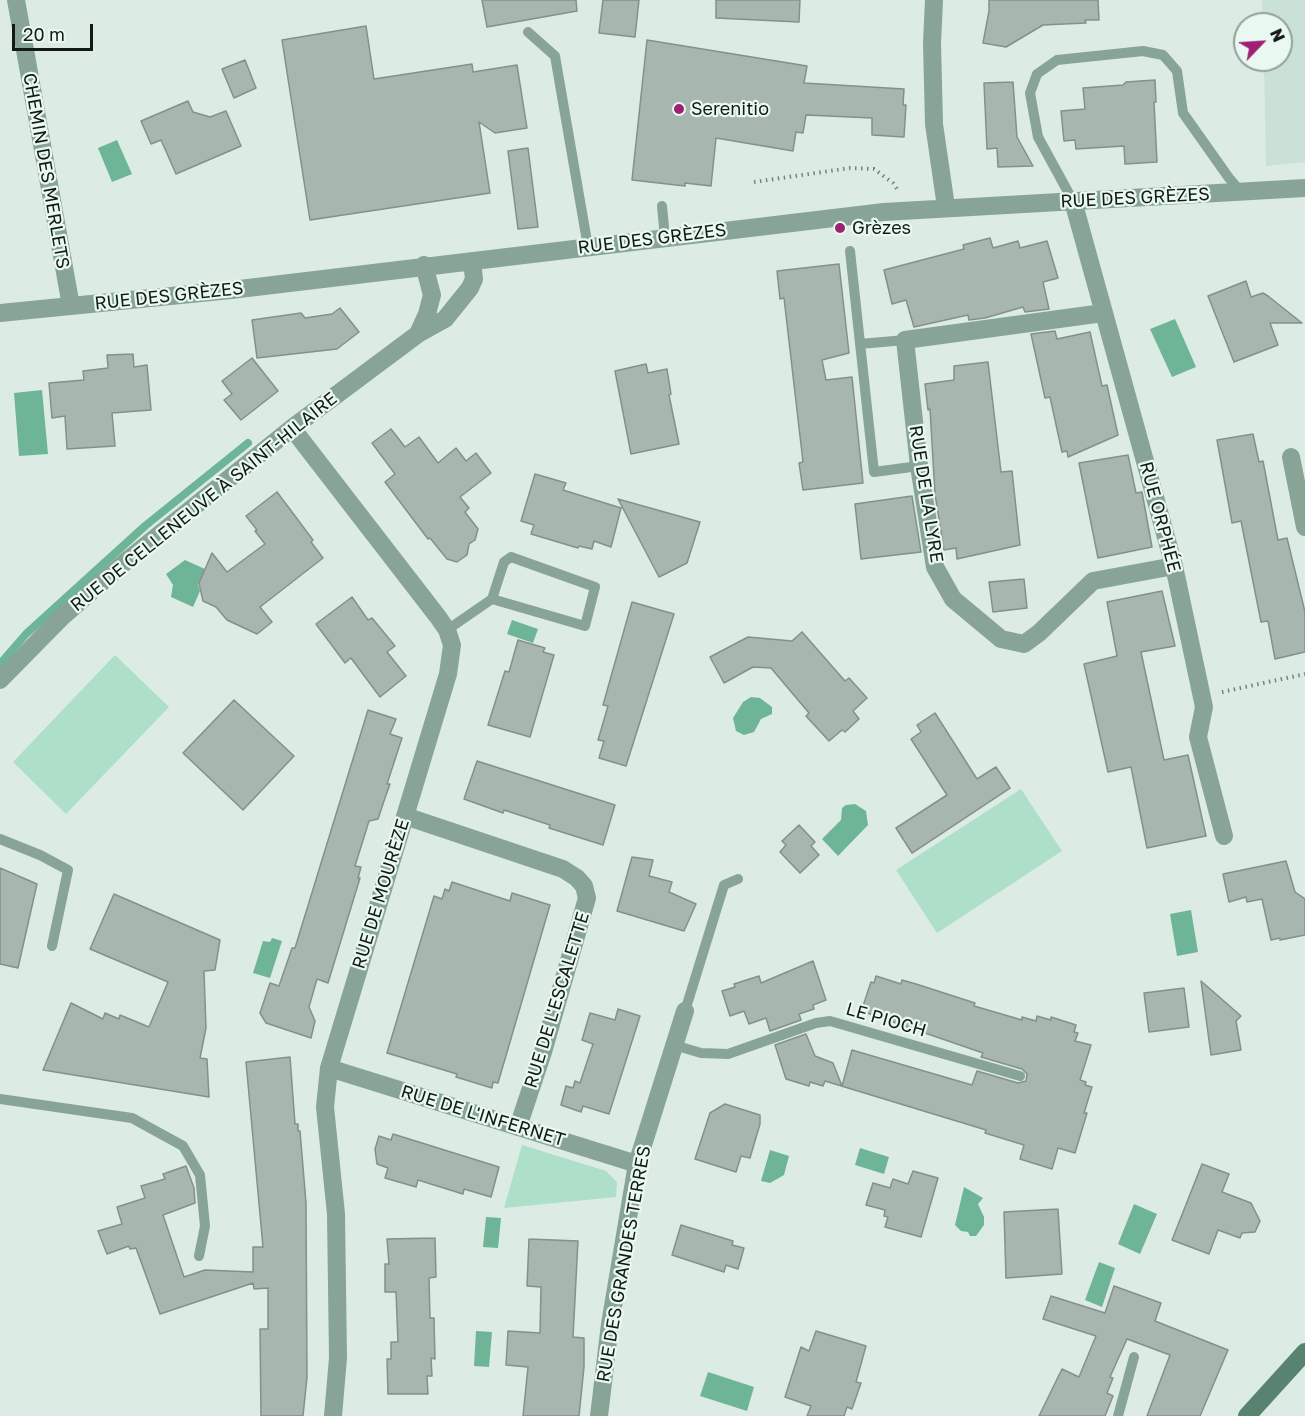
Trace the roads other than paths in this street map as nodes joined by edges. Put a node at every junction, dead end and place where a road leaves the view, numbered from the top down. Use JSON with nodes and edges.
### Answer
{"nodes":[{"id":1,"x":16,"y":0,"type":"edge"},
{"id":2,"x":934,"y":0,"type":"edge"},
{"id":3,"x":528,"y":32,"type":"dead end"},
{"id":4,"x":1305,"y":188,"type":"edge"},
{"id":5,"x":1241,"y":192,"type":"junction"},
{"id":6,"x":1073,"y":201,"type":"junction"},
{"id":7,"x":662,"y":206,"type":"dead end"},
{"id":8,"x":946,"y":207,"type":"junction"},
{"id":9,"x":665,"y":238,"type":"junction"},
{"id":10,"x":588,"y":247,"type":"junction"},
{"id":11,"x":850,"y":251,"type":"dead end"},
{"id":12,"x":472,"y":261,"type":"junction"},
{"id":13,"x":424,"y":265,"type":"junction"},
{"id":14,"x":71,"y":306,"type":"junction"},
{"id":15,"x":0,"y":313,"type":"edge"},
{"id":16,"x":1103,"y":313,"type":"junction"},
{"id":17,"x":418,"y":334,"type":"junction"},
{"id":18,"x":905,"y":340,"type":"junction"},
{"id":19,"x":860,"y":344,"type":"junction"},
{"id":20,"x":291,"y":428,"type":"junction"},
{"id":21,"x":1291,"y":457,"type":"dead end"},
{"id":22,"x":919,"y":466,"type":"junction"},
{"id":23,"x":1305,"y":527,"type":"edge"},
{"id":24,"x":1174,"y":566,"type":"junction"},
{"id":25,"x":492,"y":599,"type":"junction"},
{"id":26,"x":447,"y":630,"type":"junction"},
{"id":27,"x":0,"y":680,"type":"edge"},
{"id":28,"x":405,"y":816,"type":"junction"},
{"id":29,"x":1224,"y":836,"type":"dead end"},
{"id":30,"x":0,"y":839,"type":"edge"},
{"id":31,"x":738,"y":879,"type":"dead end"},
{"id":32,"x":52,"y":946,"type":"dead end"},
{"id":33,"x":685,"y":1011,"type":"joint"},
{"id":34,"x":674,"y":1045,"type":"junction"},
{"id":35,"x":329,"y":1068,"type":"junction"},
{"id":36,"x":1020,"y":1076,"type":"dead end"},
{"id":37,"x":0,"y":1099,"type":"edge"},
{"id":38,"x":518,"y":1127,"type":"junction"},
{"id":39,"x":637,"y":1164,"type":"junction"},
{"id":40,"x":199,"y":1256,"type":"dead end"},
{"id":41,"x":1305,"y":1352,"type":"edge"},
{"id":42,"x":1134,"y":1357,"type":"dead end"},
{"id":43,"x":333,"y":1416,"type":"edge"},
{"id":44,"x":599,"y":1416,"type":"edge"},
{"id":45,"x":1119,"y":1416,"type":"edge"},
{"id":46,"x":1246,"y":1416,"type":"edge"}],
"edges":[{"from":1,"to":14,"type":"street","name":"CHEMIN DES MERLETS"},
{"from":2,"to":8,"type":"street"},
{"from":3,"to":10,"type":"lane"},
{"from":4,"to":5,"type":"street","name":"RUE DES GRÈZES"},
{"from":5,"to":6,"type":"street","name":"RUE DES GRÈZES"},
{"from":5,"to":6,"type":"lane"},
{"from":6,"to":8,"type":"street","name":"RUE DES GRÈZES"},
{"from":6,"to":16,"type":"street","name":"RUE ORPHÉE"},
{"from":7,"to":9,"type":"lane"},
{"from":8,"to":9,"type":"street","name":"RUE DES GRÈZES"},
{"from":9,"to":10,"type":"street","name":"RUE DES GRÈZES"},
{"from":10,"to":12,"type":"street","name":"RUE DES GRÈZES"},
{"from":11,"to":19,"type":"lane"},
{"from":12,"to":13,"type":"street","name":"RUE DES GRÈZES"},
{"from":12,"to":17,"type":"street","name":"RUE DE CELLENEUVE À SAINT-HILAIRE"},
{"from":13,"to":14,"type":"street","name":"RUE DES GRÈZES"},
{"from":13,"to":17,"type":"street"},
{"from":14,"to":15,"type":"street","name":"RUE DES GRÈZES"},
{"from":16,"to":18,"type":"street"},
{"from":16,"to":24,"type":"street","name":"RUE ORPHÉE"},
{"from":17,"to":20,"type":"street","name":"RUE DE CELLENEUVE À SAINT-HILAIRE"},
{"from":18,"to":19,"type":"lane"},
{"from":18,"to":22,"type":"street","name":"RUE DE LA LYRE"},
{"from":19,"to":22,"type":"lane"},
{"from":20,"to":26,"type":"street"},
{"from":20,"to":27,"type":"street","name":"RUE DE CELLENEUVE À SAINT-HILAIRE"},
{"from":21,"to":23,"type":"street"},
{"from":22,"to":24,"type":"street","name":"RUE DE LA LYRE"},
{"from":24,"to":29,"type":"street","name":"RUE ORPHÉE"},
{"from":25,"to":25,"type":"lane"},
{"from":25,"to":26,"type":"lane"},
{"from":26,"to":28,"type":"street","name":"RUE DE MOURÈZE"},
{"from":28,"to":35,"type":"street","name":"RUE DE MOURÈZE"},
{"from":28,"to":38,"type":"street","name":"RUE DE L'ESCALETTE"},
{"from":30,"to":32,"type":"lane"},
{"from":31,"to":33,"type":"lane"},
{"from":33,"to":34,"type":"street","name":"RUE DES GRANDES TERRES"},
{"from":34,"to":36,"type":"lane","name":"LE PIOCH"},
{"from":34,"to":39,"type":"street","name":"RUE DES GRANDES TERRES"},
{"from":35,"to":38,"type":"street","name":"RUE DE L'INFERNET"},
{"from":35,"to":43,"type":"street","name":"RUE DE MOURÈZE"},
{"from":37,"to":40,"type":"lane"},
{"from":38,"to":39,"type":"street","name":"RUE DE L'INFERNET"},
{"from":39,"to":44,"type":"street","name":"RUE DES GRANDES TERRES"},
{"from":41,"to":46,"type":"street"},
{"from":42,"to":45,"type":"lane"}]}
